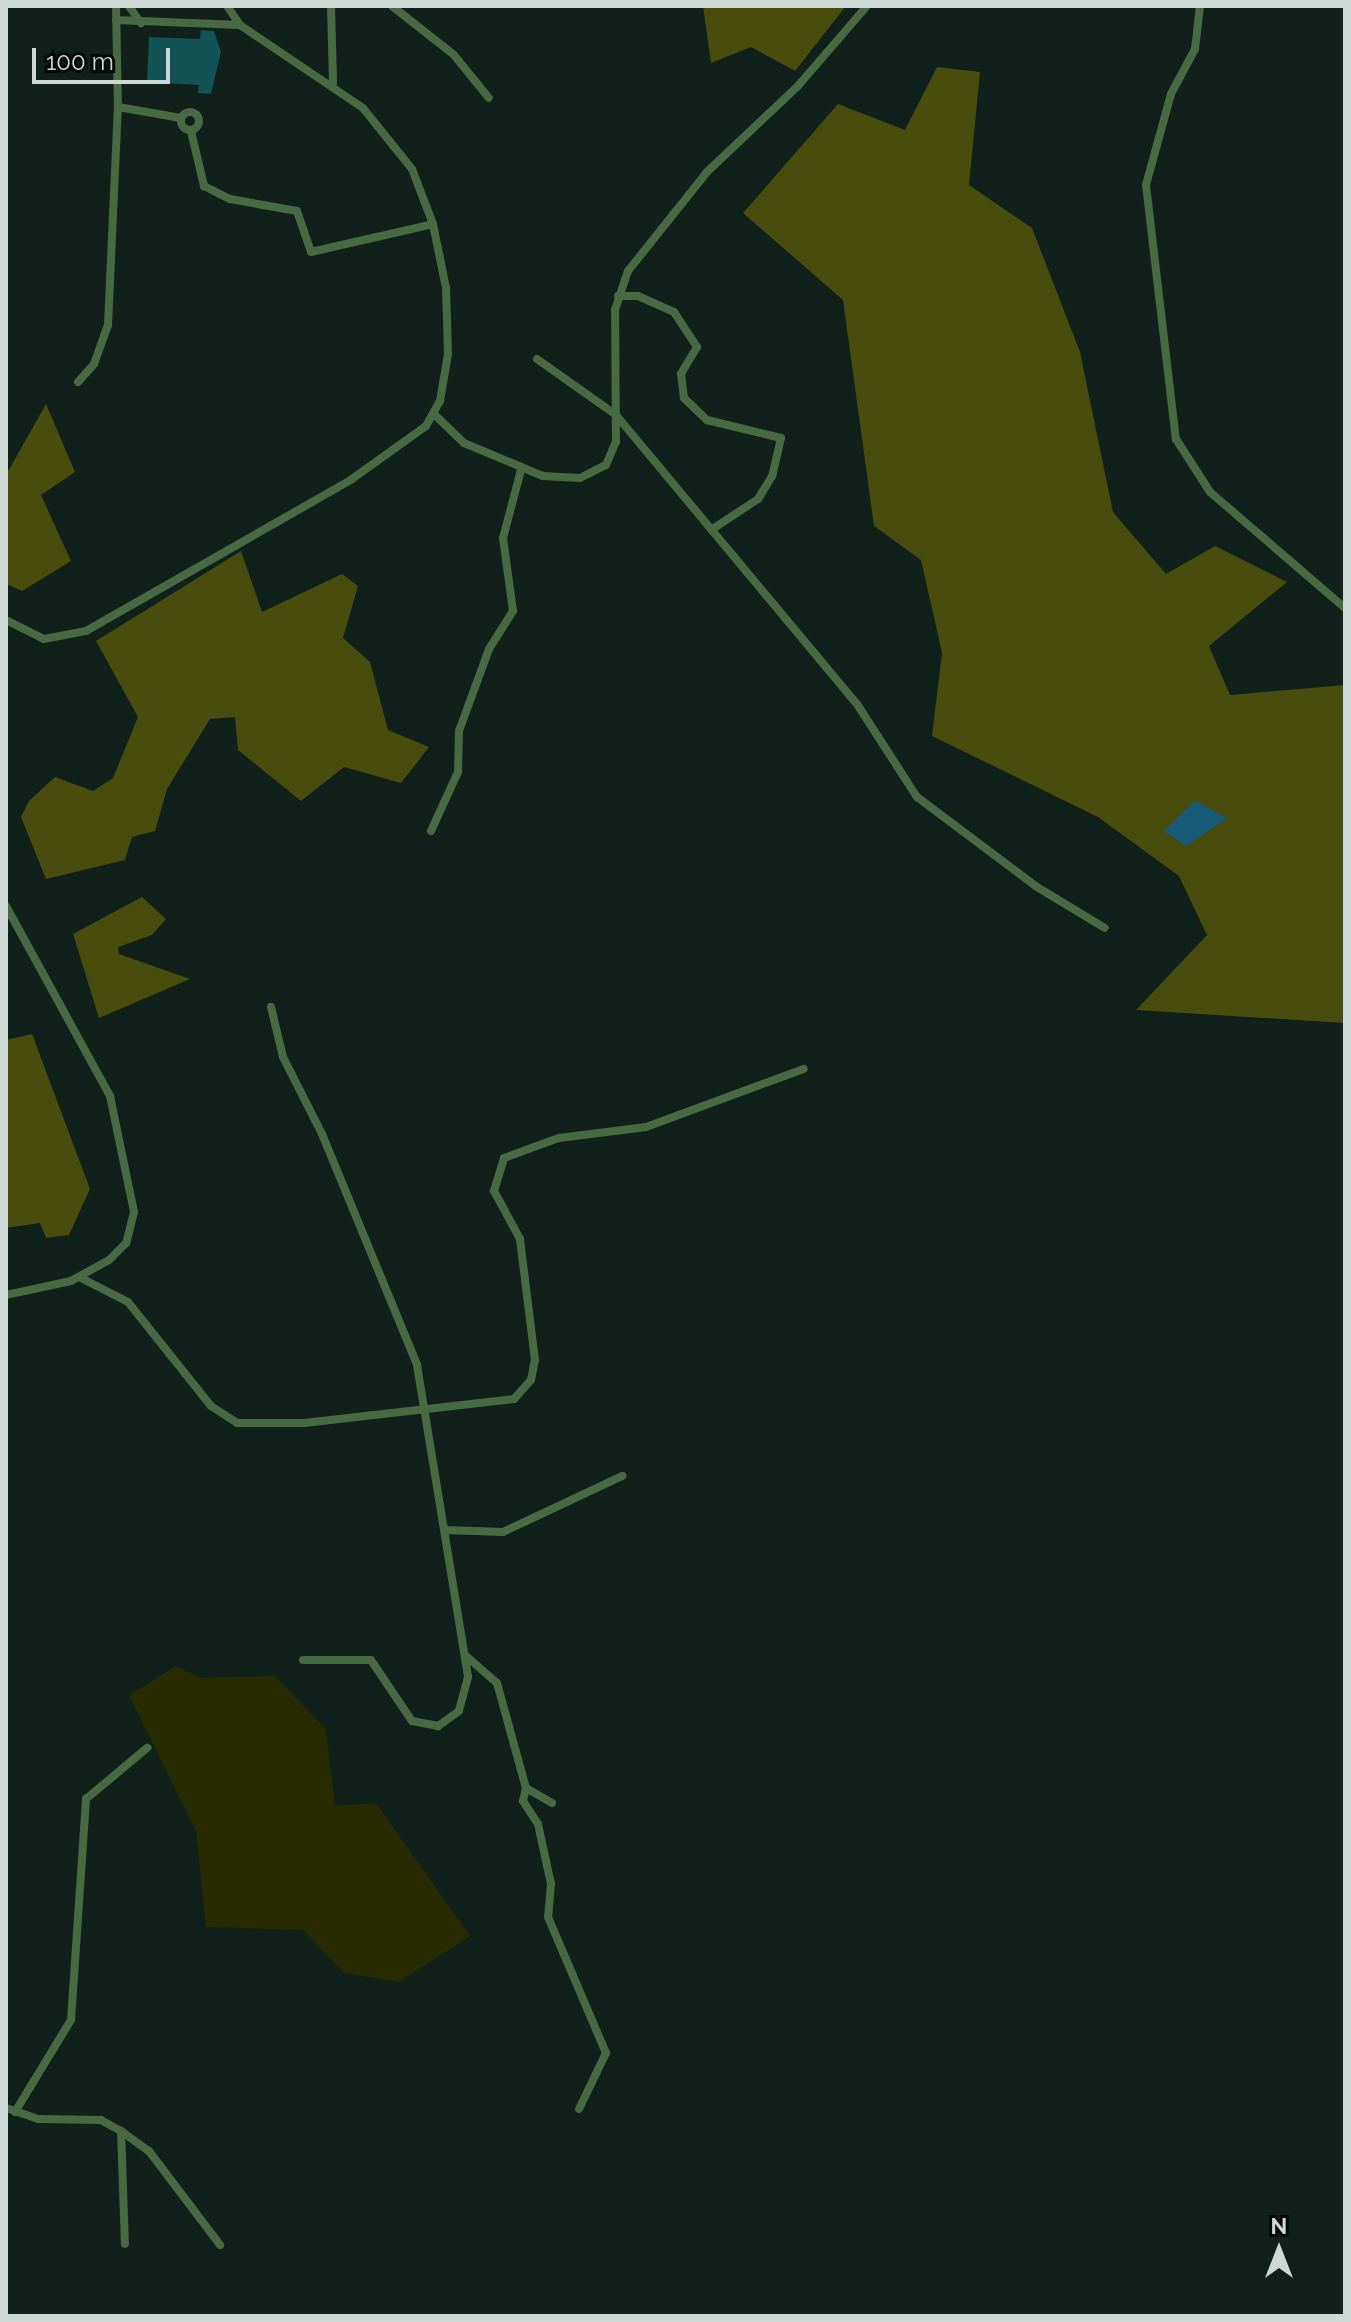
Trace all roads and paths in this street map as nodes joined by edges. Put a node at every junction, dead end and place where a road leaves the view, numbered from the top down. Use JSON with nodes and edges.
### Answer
{"nodes":[{"id":1,"x":116,"y":6,"type":"edge"},
{"id":2,"x":129,"y":6,"type":"edge"},
{"id":3,"x":227,"y":6,"type":"edge"},
{"id":4,"x":331,"y":6,"type":"edge"},
{"id":5,"x":392,"y":6,"type":"edge"},
{"id":6,"x":867,"y":6,"type":"edge"},
{"id":7,"x":1200,"y":6,"type":"edge"},
{"id":8,"x":116,"y":20,"type":"junction"},
{"id":9,"x":141,"y":23,"type":"junction"},
{"id":10,"x":240,"y":25,"type":"junction"},
{"id":11,"x":334,"y":62,"type":"junction"},
{"id":12,"x":313,"y":71,"type":"junction"},
{"id":13,"x":333,"y":83,"type":"junction"},
{"id":14,"x":489,"y":98,"type":"dead end"},
{"id":15,"x":118,"y":107,"type":"junction"},
{"id":16,"x":181,"y":118,"type":"junction"},
{"id":17,"x":191,"y":131,"type":"junction"},
{"id":18,"x":433,"y":224,"type":"junction"},
{"id":19,"x":618,"y":296,"type":"junction"},
{"id":20,"x":537,"y":359,"type":"dead end"},
{"id":21,"x":78,"y":382,"type":"dead end"},
{"id":22,"x":435,"y":415,"type":"junction"},
{"id":23,"x":616,"y":415,"type":"junction"},
{"id":24,"x":521,"y":470,"type":"junction"},
{"id":25,"x":711,"y":530,"type":"junction"},
{"id":26,"x":1345,"y":608,"type":"edge"},
{"id":27,"x":6,"y":620,"type":"edge"},
{"id":28,"x":431,"y":831,"type":"dead end"},
{"id":29,"x":6,"y":906,"type":"edge"},
{"id":30,"x":1105,"y":928,"type":"dead end"},
{"id":31,"x":271,"y":1007,"type":"dead end"},
{"id":32,"x":804,"y":1069,"type":"dead end"},
{"id":33,"x":79,"y":1277,"type":"junction"},
{"id":34,"x":6,"y":1295,"type":"edge"},
{"id":35,"x":420,"y":1409,"type":"junction"},
{"id":36,"x":622,"y":1476,"type":"dead end"},
{"id":37,"x":445,"y":1530,"type":"junction"},
{"id":38,"x":466,"y":1656,"type":"junction"},
{"id":39,"x":303,"y":1660,"type":"dead end"},
{"id":40,"x":147,"y":1748,"type":"dead end"},
{"id":41,"x":526,"y":1788,"type":"junction"},
{"id":42,"x":552,"y":1803,"type":"dead end"},
{"id":43,"x":579,"y":2109,"type":"dead end"},
{"id":44,"x":10,"y":2110,"type":"edge"},
{"id":45,"x":121,"y":2131,"type":"junction"},
{"id":46,"x":125,"y":2244,"type":"dead end"},
{"id":47,"x":220,"y":2245,"type":"dead end"}],
"edges":[{"from":1,"to":8,"type":"street"},
{"from":2,"to":9,"type":"street"},
{"from":3,"to":10,"type":"street"},
{"from":4,"to":11,"type":"street"},
{"from":5,"to":14,"type":"street"},
{"from":6,"to":19,"type":"street"},
{"from":7,"to":26,"type":"street"},
{"from":8,"to":9,"type":"street"},
{"from":8,"to":15,"type":"street"},
{"from":9,"to":10,"type":"street"},
{"from":10,"to":12,"type":"street"},
{"from":11,"to":12,"type":"street"},
{"from":11,"to":13,"type":"street"},
{"from":12,"to":13,"type":"street"},
{"from":13,"to":18,"type":"street"},
{"from":15,"to":16,"type":"street"},
{"from":15,"to":21,"type":"street"},
{"from":16,"to":17,"type":"street"},
{"from":16,"to":17,"type":"street"},
{"from":17,"to":18,"type":"street"},
{"from":18,"to":22,"type":"street"},
{"from":19,"to":23,"type":"street"},
{"from":19,"to":25,"type":"street"},
{"from":20,"to":23,"type":"street"},
{"from":22,"to":24,"type":"street"},
{"from":22,"to":27,"type":"street"},
{"from":23,"to":24,"type":"street"},
{"from":23,"to":25,"type":"street"},
{"from":24,"to":28,"type":"street"},
{"from":25,"to":30,"type":"street"},
{"from":29,"to":33,"type":"street"},
{"from":31,"to":35,"type":"street"},
{"from":32,"to":35,"type":"street"},
{"from":33,"to":34,"type":"street"},
{"from":33,"to":35,"type":"street"},
{"from":35,"to":37,"type":"street"},
{"from":36,"to":37,"type":"street"},
{"from":37,"to":38,"type":"street"},
{"from":38,"to":39,"type":"street"},
{"from":38,"to":41,"type":"street"},
{"from":40,"to":44,"type":"street"},
{"from":41,"to":42,"type":"street"},
{"from":41,"to":43,"type":"street"},
{"from":44,"to":45,"type":"street"},
{"from":45,"to":46,"type":"street"},
{"from":45,"to":47,"type":"street"}]}
